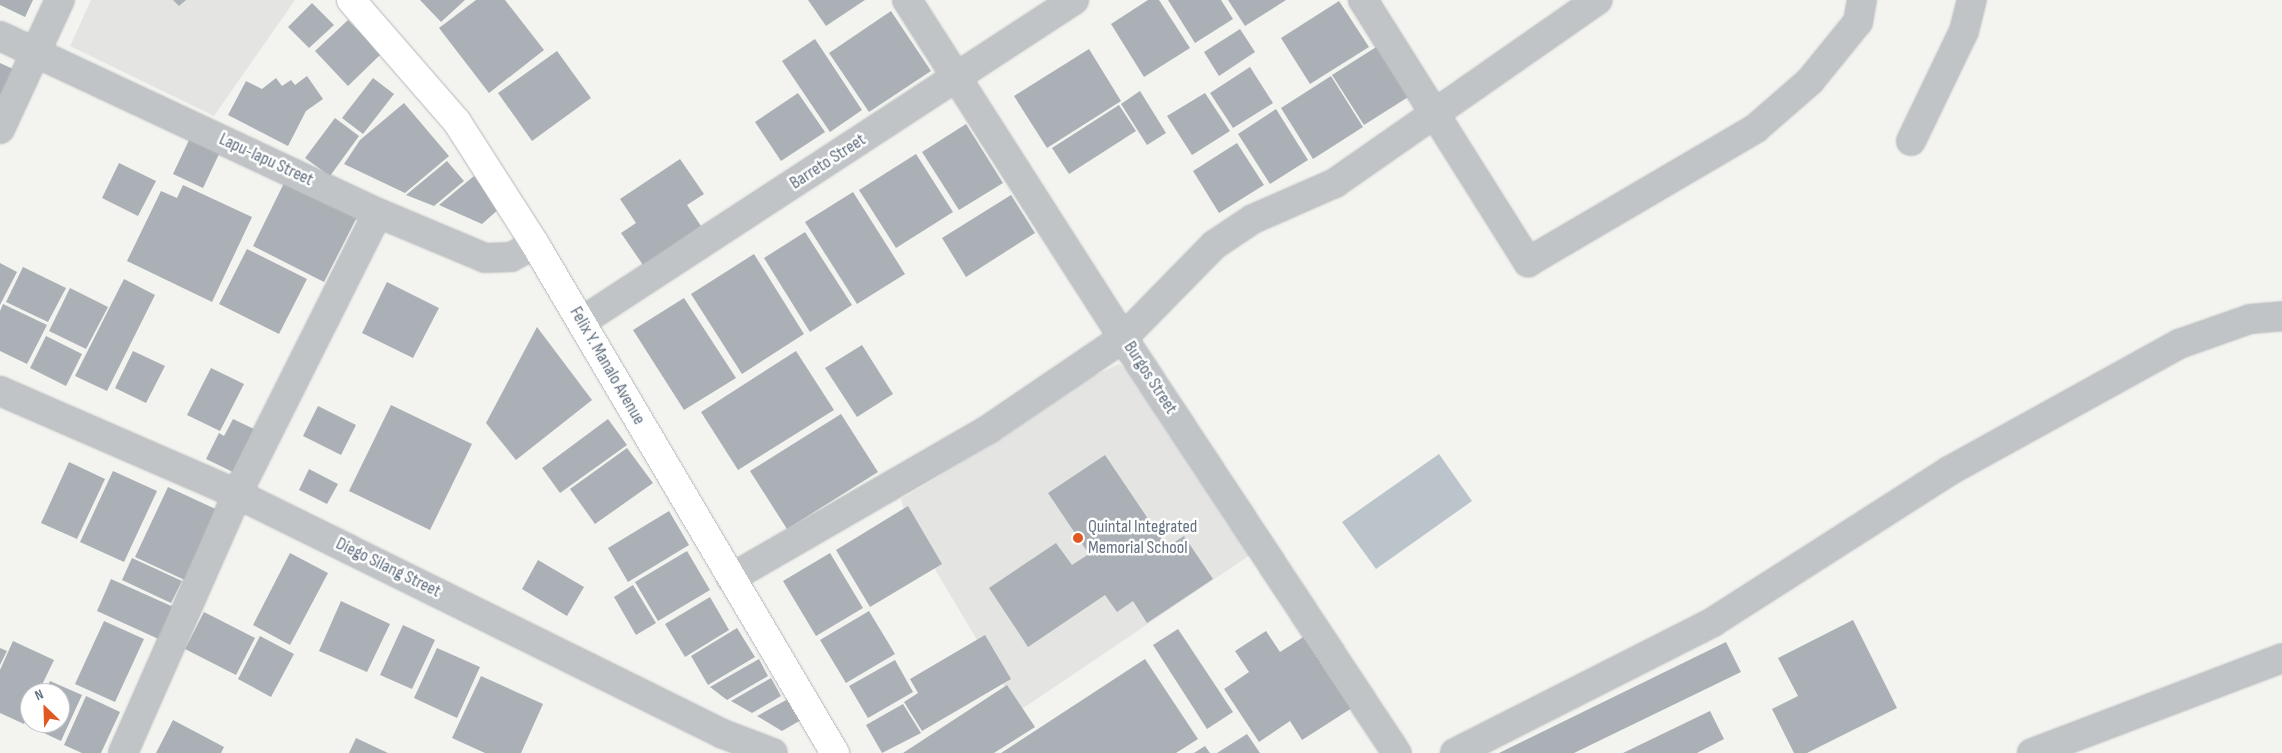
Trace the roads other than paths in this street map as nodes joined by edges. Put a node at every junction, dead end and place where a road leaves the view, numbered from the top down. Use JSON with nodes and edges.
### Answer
{"nodes":[{"id":1,"x":60,"y":0,"type":"edge"},
{"id":2,"x":351,"y":0,"type":"edge"},
{"id":3,"x":907,"y":0,"type":"edge"},
{"id":4,"x":1074,"y":0,"type":"edge"},
{"id":5,"x":1363,"y":0,"type":"edge"},
{"id":6,"x":1596,"y":0,"type":"edge"},
{"id":7,"x":1862,"y":0,"type":"edge"},
{"id":8,"x":1972,"y":0,"type":"edge"},
{"id":9,"x":0,"y":36,"type":"edge"},
{"id":10,"x":35,"y":52,"type":"junction"},
{"id":11,"x":958,"y":77,"type":"junction"},
{"id":12,"x":1433,"y":111,"type":"junction"},
{"id":13,"x":0,"y":129,"type":"edge"},
{"id":14,"x":1911,"y":141,"type":"dead end"},
{"id":15,"x":378,"y":213,"type":"junction"},
{"id":16,"x":535,"y":244,"type":"junction"},
{"id":17,"x":2282,"y":316,"type":"edge"},
{"id":18,"x":581,"y":322,"type":"junction"},
{"id":19,"x":1124,"y":338,"type":"junction"},
{"id":20,"x":0,"y":390,"type":"edge"},
{"id":21,"x":237,"y":494,"type":"junction"},
{"id":22,"x":731,"y":578,"type":"junction"},
{"id":23,"x":2282,"y":658,"type":"edge"},
{"id":24,"x":123,"y":753,"type":"edge"},
{"id":25,"x":773,"y":753,"type":"edge"},
{"id":26,"x":834,"y":753,"type":"edge"},
{"id":27,"x":1397,"y":753,"type":"edge"},
{"id":28,"x":1455,"y":753,"type":"edge"},
{"id":29,"x":2032,"y":753,"type":"edge"}],
"edges":[{"from":1,"to":10,"type":"street"},
{"from":2,"to":16,"type":"main road","name":"Felix Y. Manalo Avenue"},
{"from":3,"to":11,"type":"street","name":"Burgos Street"},
{"from":4,"to":11,"type":"street","name":"Barreto Street"},
{"from":5,"to":12,"type":"street"},
{"from":6,"to":12,"type":"street"},
{"from":7,"to":12,"type":"street"},
{"from":8,"to":14,"type":"street"},
{"from":9,"to":10,"type":"street","name":"Lapu-lapu Street"},
{"from":10,"to":13,"type":"street"},
{"from":10,"to":15,"type":"street","name":"Lapu-lapu Street"},
{"from":11,"to":18,"type":"street","name":"Barreto Street"},
{"from":11,"to":19,"type":"street","name":"Burgos Street"},
{"from":12,"to":19,"type":"street"},
{"from":15,"to":16,"type":"street","name":"Lapu-lapu Street"},
{"from":15,"to":21,"type":"street"},
{"from":16,"to":18,"type":"main road","name":"Felix Y. Manalo Avenue"},
{"from":17,"to":28,"type":"street"},
{"from":18,"to":22,"type":"main road","name":"Felix Y. Manalo Avenue"},
{"from":19,"to":22,"type":"street"},
{"from":19,"to":27,"type":"street","name":"Burgos Street"},
{"from":20,"to":21,"type":"street","name":"Diego Silang Street"},
{"from":21,"to":24,"type":"street"},
{"from":21,"to":25,"type":"street","name":"Diego Silang Street"},
{"from":22,"to":26,"type":"main road","name":"Felix Y. Manalo Avenue"},
{"from":23,"to":29,"type":"street"}]}
